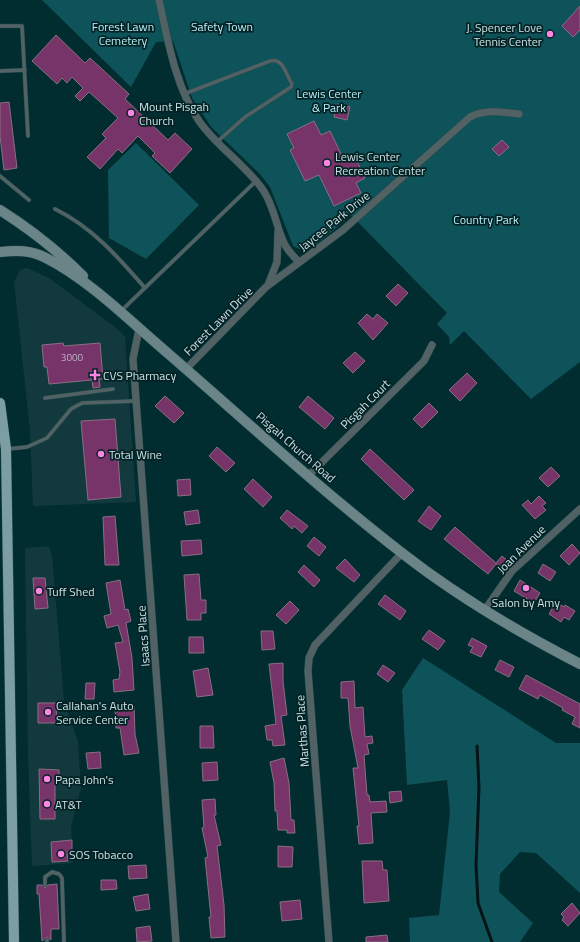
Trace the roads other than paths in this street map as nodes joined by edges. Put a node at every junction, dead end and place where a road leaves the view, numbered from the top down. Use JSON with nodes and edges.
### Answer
{"nodes":[{"id":1,"x":159,"y":0,"type":"edge"},
{"id":2,"x":0,"y":26,"type":"edge"},
{"id":3,"x":25,"y":70,"type":"junction"},
{"id":4,"x":0,"y":71,"type":"edge"},
{"id":5,"x":184,"y":94,"type":"junction"},
{"id":6,"x":519,"y":114,"type":"dead end"},
{"id":7,"x":28,"y":136,"type":"dead end"},
{"id":8,"x":217,"y":142,"type":"junction"},
{"id":9,"x":0,"y":176,"type":"edge"},
{"id":10,"x":256,"y":181,"type":"junction"},
{"id":11,"x":29,"y":200,"type":"dead end"},
{"id":12,"x":55,"y":209,"type":"dead end"},
{"id":13,"x":0,"y":210,"type":"edge"},
{"id":14,"x":278,"y":227,"type":"junction"},
{"id":15,"x":0,"y":252,"type":"edge"},
{"id":16,"x":299,"y":262,"type":"junction"},
{"id":17,"x":266,"y":287,"type":"junction"},
{"id":18,"x":145,"y":288,"type":"junction"},
{"id":19,"x":116,"y":309,"type":"junction"},
{"id":20,"x":139,"y":329,"type":"junction"},
{"id":21,"x":432,"y":345,"type":"dead end"},
{"id":22,"x":186,"y":369,"type":"junction"},
{"id":23,"x":113,"y":389,"type":"dead end"},
{"id":24,"x":45,"y":398,"type":"dead end"},
{"id":25,"x":136,"y":401,"type":"junction"},
{"id":26,"x":0,"y":404,"type":"edge"},
{"id":27,"x":3,"y":449,"type":"edge"},
{"id":28,"x":309,"y":475,"type":"junction"},
{"id":29,"x":580,"y":509,"type":"edge"},
{"id":30,"x":402,"y":553,"type":"junction"},
{"id":31,"x":4,"y":596,"type":"edge"},
{"id":32,"x":484,"y":611,"type":"junction"},
{"id":33,"x":580,"y":664,"type":"edge"},
{"id":34,"x":45,"y":885,"type":"dead end"},
{"id":35,"x":14,"y":942,"type":"edge"},
{"id":36,"x":64,"y":942,"type":"edge"},
{"id":37,"x":176,"y":942,"type":"edge"},
{"id":38,"x":329,"y":942,"type":"edge"}],
"edges":[{"from":1,"to":5,"type":"street","name":"Forest Lawn Drive"},
{"from":2,"to":3,"type":"lane"},
{"from":3,"to":4,"type":"lane"},
{"from":3,"to":7,"type":"lane"},
{"from":5,"to":8,"type":"street","name":"Forest Lawn Drive"},
{"from":5,"to":8,"type":"lane"},
{"from":6,"to":16,"type":"street","name":"Jaycee Park Drive"},
{"from":8,"to":10,"type":"street","name":"Forest Lawn Drive"},
{"from":9,"to":11,"type":"lane"},
{"from":10,"to":14,"type":"street","name":"Forest Lawn Drive"},
{"from":10,"to":18,"type":"lane"},
{"from":12,"to":18,"type":"lane"},
{"from":13,"to":19,"type":"main road"},
{"from":14,"to":16,"type":"street","name":"Forest Lawn Drive"},
{"from":14,"to":17,"type":"street","name":"Forest Lawn Drive"},
{"from":15,"to":19,"type":"main road","name":"Pisgah Church Road"},
{"from":16,"to":17,"type":"street","name":"Forest Lawn Drive"},
{"from":17,"to":22,"type":"street","name":"Forest Lawn Drive"},
{"from":18,"to":19,"type":"lane"},
{"from":19,"to":20,"type":"main road","name":"Pisgah Church Road"},
{"from":20,"to":22,"type":"main road","name":"Pisgah Church Road"},
{"from":20,"to":25,"type":"street","name":"Isaacs Place"},
{"from":21,"to":28,"type":"street","name":"Pisgah Court"},
{"from":22,"to":28,"type":"main road","name":"Pisgah Church Road"},
{"from":23,"to":24,"type":"lane"},
{"from":25,"to":27,"type":"lane"},
{"from":25,"to":37,"type":"street","name":"Isaacs Place"},
{"from":26,"to":27,"type":"main road"},
{"from":27,"to":31,"type":"main road"},
{"from":28,"to":30,"type":"main road","name":"Pisgah Church Road"},
{"from":29,"to":32,"type":"street","name":"Joan Avenue"},
{"from":30,"to":32,"type":"main road","name":"Pisgah Church Road"},
{"from":30,"to":38,"type":"street","name":"Marthas Place"},
{"from":31,"to":35,"type":"main road"},
{"from":32,"to":33,"type":"main road","name":"Pisgah Church Road"},
{"from":34,"to":36,"type":"lane"}]}
